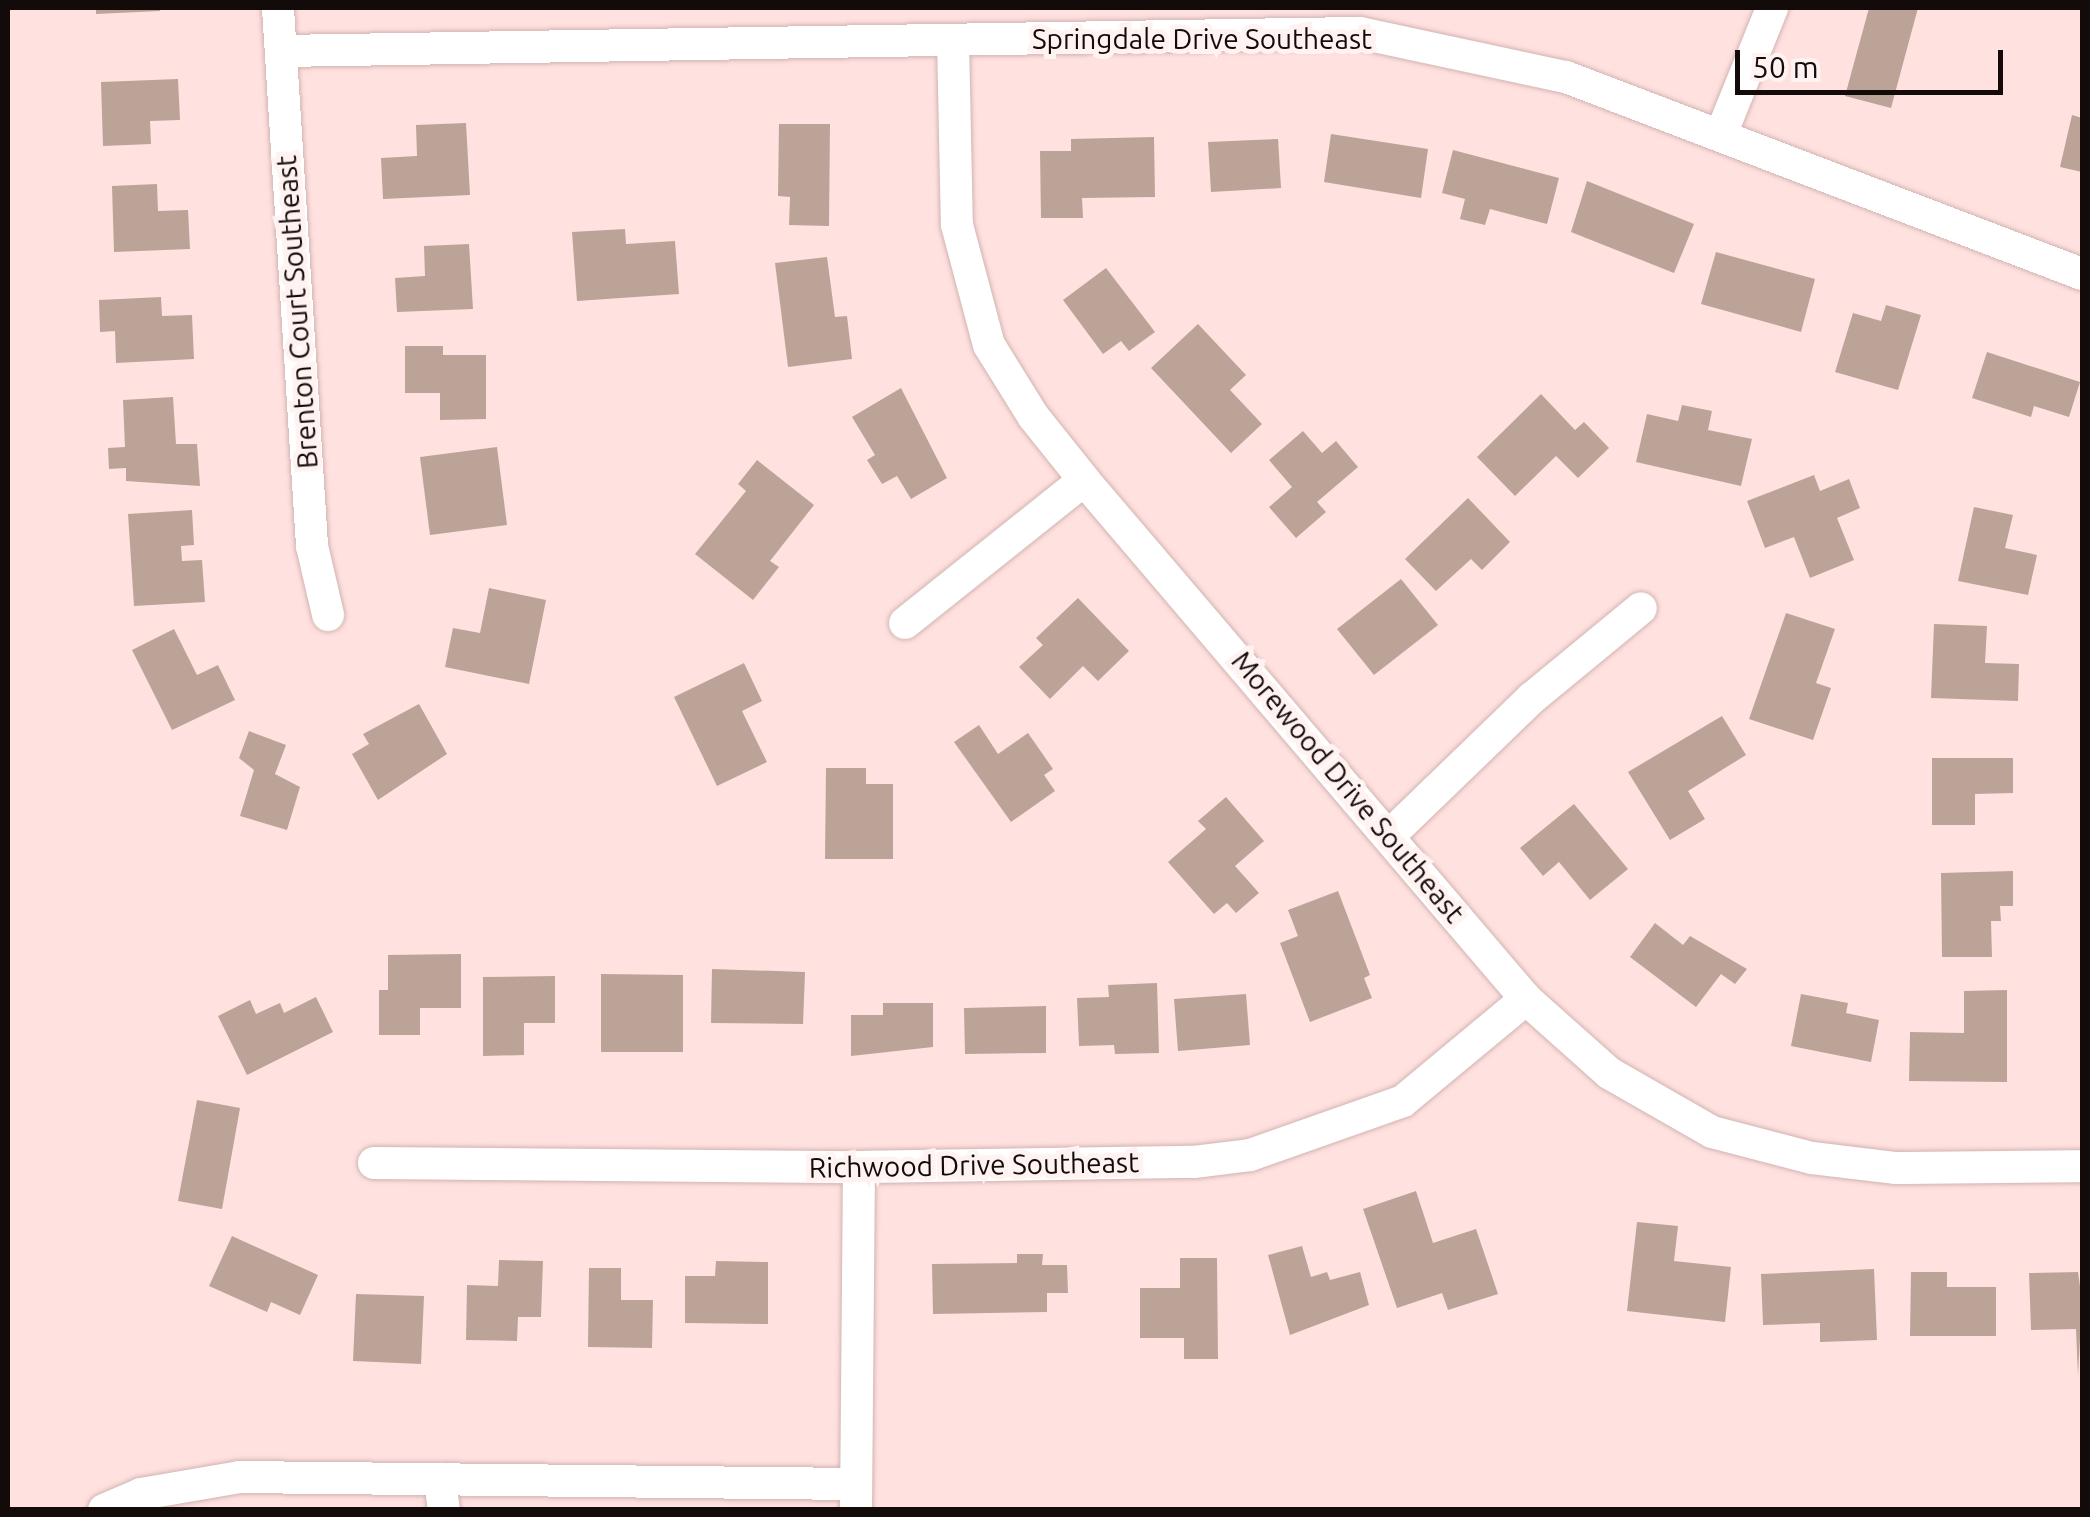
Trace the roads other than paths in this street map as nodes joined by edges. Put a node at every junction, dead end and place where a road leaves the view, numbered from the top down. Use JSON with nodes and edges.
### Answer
{"nodes":[{"id":1,"x":278,"y":8,"type":"edge"},
{"id":2,"x":1772,"y":8,"type":"edge"},
{"id":3,"x":953,"y":40,"type":"junction"},
{"id":4,"x":281,"y":52,"type":"junction"},
{"id":5,"x":1722,"y":132,"type":"junction"},
{"id":6,"x":2082,"y":274,"type":"edge"},
{"id":7,"x":1084,"y":480,"type":"junction"},
{"id":8,"x":1641,"y":608,"type":"dead end"},
{"id":9,"x":328,"y":615,"type":"dead end"},
{"id":10,"x":905,"y":622,"type":"dead end"},
{"id":11,"x":1392,"y":834,"type":"junction"},
{"id":12,"x":1526,"y":999,"type":"junction"},
{"id":13,"x":374,"y":1163,"type":"dead end"},
{"id":14,"x":2082,"y":1166,"type":"edge"},
{"id":15,"x":859,"y":1167,"type":"junction"},
{"id":16,"x":442,"y":1494,"type":"edge"},
{"id":17,"x":856,"y":1497,"type":"edge"},
{"id":18,"x":104,"y":1510,"type":"edge"}],
"edges":[{"from":1,"to":4,"type":"street","name":"Brenton Court Southeast"},
{"from":2,"to":5,"type":"street"},
{"from":3,"to":4,"type":"street","name":"Springdale Drive Southeast"},
{"from":3,"to":5,"type":"street","name":"Springdale Drive Southeast"},
{"from":3,"to":7,"type":"street","name":"Morewood Drive Southeast"},
{"from":4,"to":9,"type":"street","name":"Brenton Court Southeast"},
{"from":5,"to":6,"type":"street","name":"Springdale Drive Southeast"},
{"from":7,"to":10,"type":"street"},
{"from":7,"to":11,"type":"street","name":"Morewood Drive Southeast"},
{"from":8,"to":11,"type":"street"},
{"from":11,"to":12,"type":"street","name":"Morewood Drive Southeast"},
{"from":12,"to":14,"type":"street","name":"Morewood Drive Southeast"},
{"from":12,"to":15,"type":"street","name":"Richwood Drive Southeast"},
{"from":13,"to":15,"type":"street","name":"Richwood Drive Southeast"},
{"from":15,"to":17,"type":"street"},
{"from":16,"to":17,"type":"street"},
{"from":16,"to":18,"type":"street"}]}
